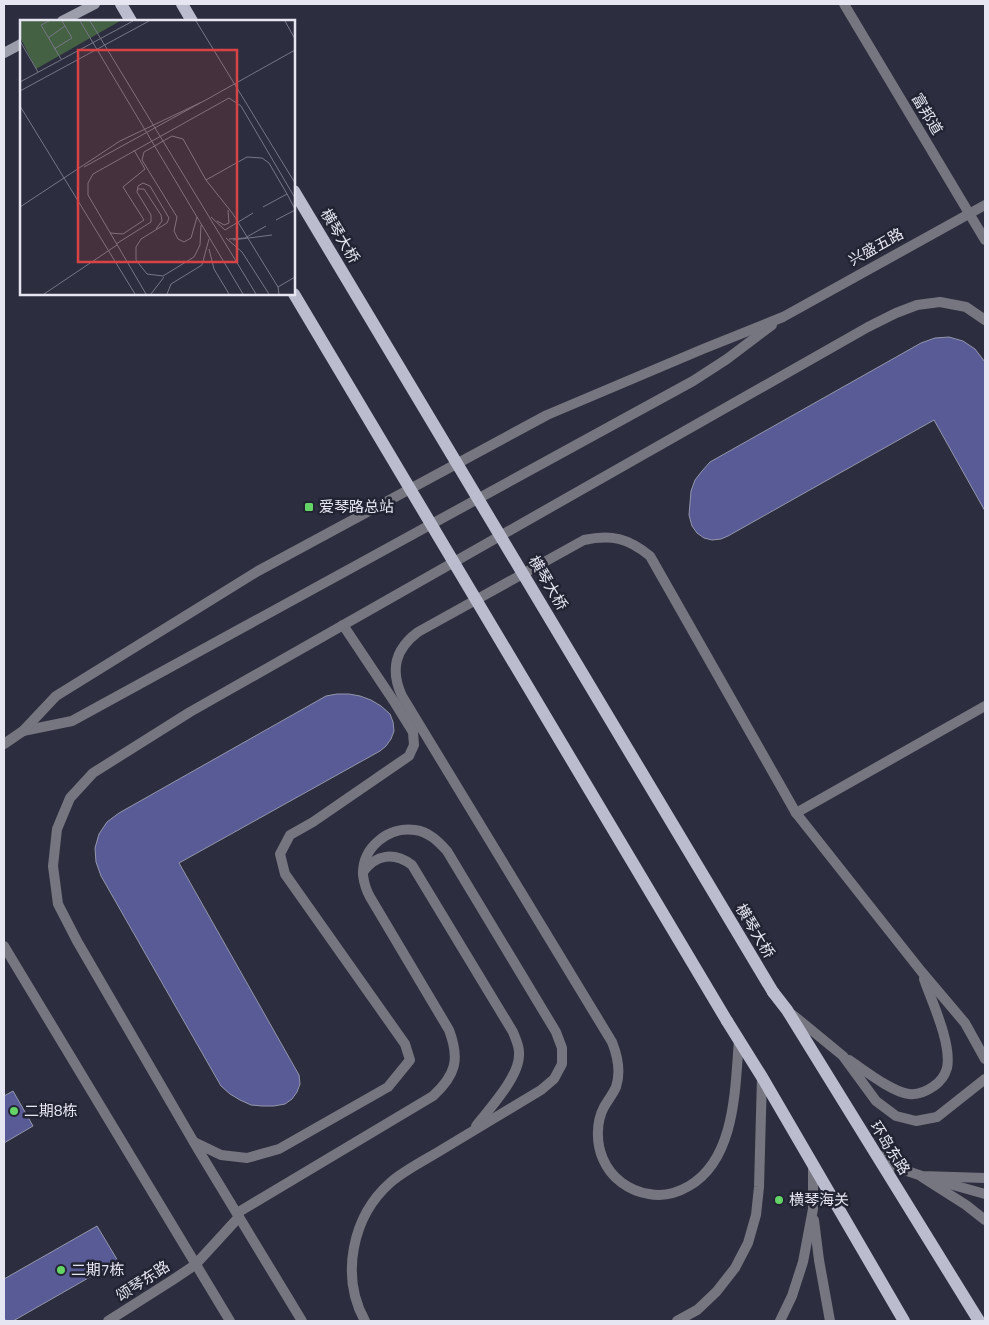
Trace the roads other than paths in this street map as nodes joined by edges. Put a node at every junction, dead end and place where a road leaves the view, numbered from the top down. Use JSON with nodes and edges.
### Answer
{"nodes":[{"id":1,"x":95,"y":4,"type":"edge"},
{"id":2,"x":121,"y":4,"type":"edge"},
{"id":3,"x":182,"y":4,"type":"edge"},
{"id":4,"x":844,"y":4,"type":"edge"},
{"id":5,"x":64,"y":20,"type":"edge"},
{"id":6,"x":130,"y":20,"type":"edge"},
{"id":7,"x":191,"y":20,"type":"edge"},
{"id":8,"x":20,"y":45,"type":"edge"},
{"id":9,"x":4,"y":53,"type":"edge"},
{"id":10,"x":295,"y":193,"type":"edge"},
{"id":11,"x":985,"y":204,"type":"edge"},
{"id":12,"x":969,"y":214,"type":"junction"},
{"id":13,"x":985,"y":240,"type":"edge"},
{"id":14,"x":295,"y":295,"type":"edge"},
{"id":15,"x":782,"y":317,"type":"junction"},
{"id":16,"x":985,"y":320,"type":"edge"},
{"id":17,"x":343,"y":625,"type":"junction"},
{"id":18,"x":985,"y":706,"type":"edge"},
{"id":19,"x":23,"y":731,"type":"junction"},
{"id":20,"x":4,"y":744,"type":"edge"},
{"id":21,"x":796,"y":813,"type":"junction"},
{"id":22,"x":363,"y":873,"type":"junction"},
{"id":23,"x":4,"y":946,"type":"edge"},
{"id":24,"x":921,"y":970,"type":"junction"},
{"id":25,"x":773,"y":992,"type":"joint"},
{"id":26,"x":787,"y":1010,"type":"junction"},
{"id":27,"x":739,"y":1040,"type":"junction"},
{"id":28,"x":843,"y":1056,"type":"junction"},
{"id":29,"x":985,"y":1059,"type":"edge"},
{"id":30,"x":762,"y":1077,"type":"junction"},
{"id":31,"x":985,"y":1079,"type":"edge"},
{"id":32,"x":473,"y":1131,"type":"junction"},
{"id":33,"x":194,"y":1142,"type":"junction"},
{"id":34,"x":873,"y":1152,"type":"junction"},
{"id":35,"x":813,"y":1164,"type":"junction"},
{"id":36,"x":922,"y":1176,"type":"junction"},
{"id":37,"x":985,"y":1178,"type":"edge"},
{"id":38,"x":985,"y":1194,"type":"edge"},
{"id":39,"x":813,"y":1209,"type":"junction"},
{"id":40,"x":238,"y":1215,"type":"junction"},
{"id":41,"x":985,"y":1220,"type":"edge"},
{"id":42,"x":195,"y":1265,"type":"junction"},
{"id":43,"x":108,"y":1321,"type":"edge"},
{"id":44,"x":230,"y":1321,"type":"edge"},
{"id":45,"x":302,"y":1321,"type":"edge"},
{"id":46,"x":365,"y":1321,"type":"edge"},
{"id":47,"x":677,"y":1321,"type":"edge"},
{"id":48,"x":780,"y":1321,"type":"edge"},
{"id":49,"x":830,"y":1321,"type":"edge"},
{"id":50,"x":904,"y":1321,"type":"edge"},
{"id":51,"x":979,"y":1321,"type":"edge"}],
"edges":[{"from":1,"to":5,"type":"main road"},
{"from":2,"to":6,"type":"main road"},
{"from":3,"to":7,"type":"main road"},
{"from":4,"to":12,"type":"street","name":"富邦道"},
{"from":8,"to":9,"type":"main road"},
{"from":10,"to":25,"type":"main road","name":"横琴大桥","bridge":true},
{"from":11,"to":12,"type":"street","name":"兴盛五路"},
{"from":12,"to":13,"type":"street","name":"富邦道"},
{"from":12,"to":15,"type":"street","name":"兴盛五路"},
{"from":14,"to":27,"type":"main road","bridge":true},
{"from":15,"to":19,"type":"street"},
{"from":15,"to":19,"type":"street"},
{"from":16,"to":17,"type":"street"},
{"from":17,"to":33,"type":"street"},
{"from":17,"to":33,"type":"street"},
{"from":18,"to":21,"type":"street"},
{"from":19,"to":20,"type":"street"},
{"from":21,"to":24,"type":"street"},
{"from":21,"to":27,"type":"street"},
{"from":22,"to":32,"type":"street"},
{"from":22,"to":32,"type":"street"},
{"from":22,"to":40,"type":"street","name":"颂琴东路"},
{"from":23,"to":42,"type":"street"},
{"from":24,"to":28,"type":"street"},
{"from":24,"to":29,"type":"street"},
{"from":25,"to":26,"type":"main road","name":"环岛东路"},
{"from":26,"to":28,"type":"street"},
{"from":26,"to":34,"type":"main road","name":"环岛东路"},
{"from":27,"to":30,"type":"main road"},
{"from":28,"to":31,"type":"street"},
{"from":30,"to":35,"type":"main road"},
{"from":30,"to":47,"type":"street"},
{"from":32,"to":46,"type":"street"},
{"from":33,"to":40,"type":"street"},
{"from":34,"to":36,"type":"street"},
{"from":34,"to":51,"type":"main road","name":"环岛东路"},
{"from":35,"to":39,"type":"street"},
{"from":35,"to":50,"type":"main road"},
{"from":36,"to":37,"type":"street"},
{"from":36,"to":38,"type":"street"},
{"from":36,"to":41,"type":"street"},
{"from":39,"to":48,"type":"street"},
{"from":39,"to":49,"type":"street"},
{"from":40,"to":42,"type":"street","name":"颂琴东路"},
{"from":40,"to":45,"type":"street"},
{"from":42,"to":43,"type":"street","name":"颂琴东路"},
{"from":42,"to":44,"type":"street"}]}
